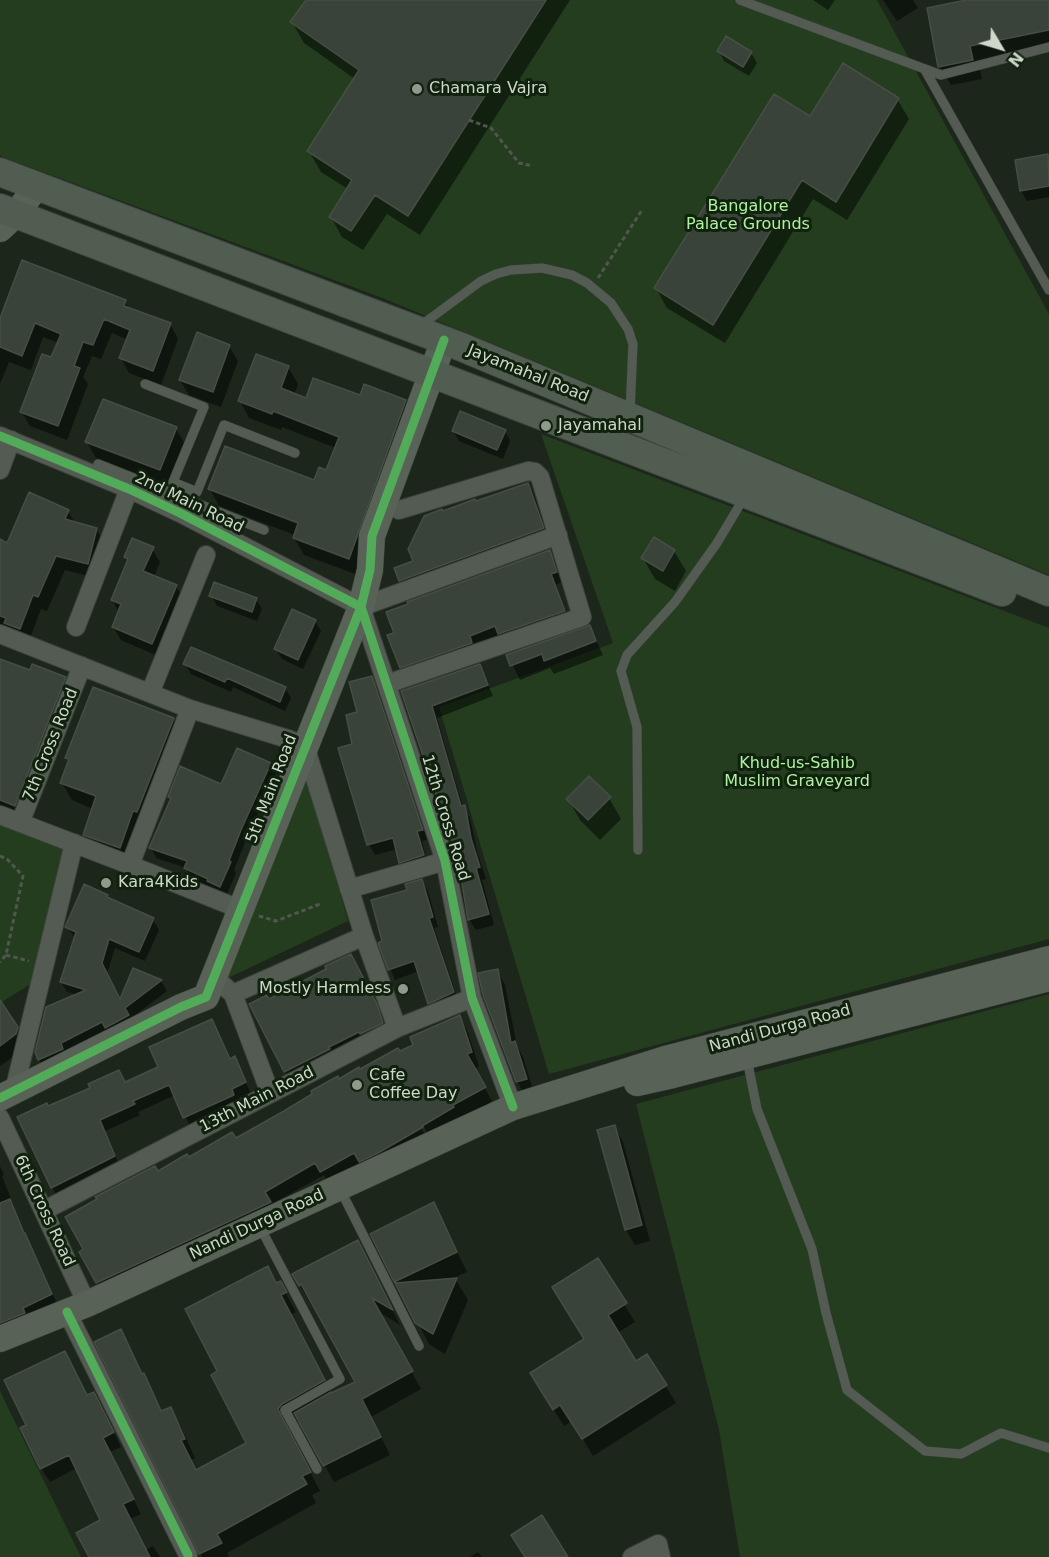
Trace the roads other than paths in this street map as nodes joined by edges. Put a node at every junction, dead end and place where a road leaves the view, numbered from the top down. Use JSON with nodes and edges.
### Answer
{"nodes":[{"id":1,"x":741,"y":0,"type":"edge"},
{"id":2,"x":1049,"y":47,"type":"edge"},
{"id":3,"x":925,"y":70,"type":"junction"},
{"id":4,"x":0,"y":172,"type":"edge"},
{"id":5,"x":37,"y":186,"type":"junction"},
{"id":6,"x":5,"y":217,"type":"edge"},
{"id":7,"x":1049,"y":290,"type":"edge"},
{"id":8,"x":415,"y":330,"type":"junction"},
{"id":9,"x":451,"y":343,"type":"junction"},
{"id":10,"x":439,"y":376,"type":"junction"},
{"id":11,"x":145,"y":384,"type":"dead end"},
{"id":12,"x":629,"y":416,"type":"junction"},
{"id":13,"x":5,"y":438,"type":"edge"},
{"id":14,"x":295,"y":453,"type":"dead end"},
{"id":15,"x":98,"y":464,"type":"dead end"},
{"id":16,"x":0,"y":470,"type":"edge"},
{"id":17,"x":129,"y":489,"type":"junction"},
{"id":18,"x":190,"y":489,"type":"junction"},
{"id":19,"x":746,"y":494,"type":"junction"},
{"id":20,"x":183,"y":506,"type":"junction"},
{"id":21,"x":399,"y":510,"type":"junction"},
{"id":22,"x":264,"y":530,"type":"dead end"},
{"id":23,"x":558,"y":535,"type":"junction"},
{"id":24,"x":206,"y":555,"type":"dead end"},
{"id":25,"x":370,"y":570,"type":"junction"},
{"id":26,"x":1049,"y":592,"type":"edge"},
{"id":27,"x":361,"y":607,"type":"junction"},
{"id":28,"x":1049,"y":610,"type":"edge"},
{"id":29,"x":76,"y":627,"type":"dead end"},
{"id":30,"x":0,"y":634,"type":"edge"},
{"id":31,"x":82,"y":666,"type":"junction"},
{"id":32,"x":387,"y":684,"type":"junction"},
{"id":33,"x":150,"y":693,"type":"junction"},
{"id":34,"x":190,"y":709,"type":"junction"},
{"id":35,"x":304,"y":746,"type":"junction"},
{"id":36,"x":0,"y":815,"type":"edge"},
{"id":37,"x":20,"y":823,"type":"junction"},
{"id":38,"x":74,"y":843,"type":"junction"},
{"id":39,"x":638,"y":850,"type":"dead end"},
{"id":40,"x":445,"y":861,"type":"junction"},
{"id":41,"x":130,"y":864,"type":"junction"},
{"id":42,"x":349,"y":889,"type":"junction"},
{"id":43,"x":242,"y":910,"type":"junction"},
{"id":44,"x":364,"y":936,"type":"junction"},
{"id":45,"x":1049,"y":959,"type":"edge"},
{"id":46,"x":1049,"y":978,"type":"edge"},
{"id":47,"x":224,"y":986,"type":"junction"},
{"id":48,"x":472,"y":998,"type":"junction"},
{"id":49,"x":397,"y":1028,"type":"junction"},
{"id":50,"x":747,"y":1056,"type":"junction"},
{"id":51,"x":270,"y":1093,"type":"junction"},
{"id":52,"x":7,"y":1095,"type":"edge"},
{"id":53,"x":513,"y":1107,"type":"junction"},
{"id":54,"x":0,"y":1118,"type":"edge"},
{"id":55,"x":339,"y":1187,"type":"junction"},
{"id":56,"x":45,"y":1210,"type":"junction"},
{"id":57,"x":259,"y":1225,"type":"junction"},
{"id":58,"x":77,"y":1308,"type":"junction"},
{"id":59,"x":0,"y":1339,"type":"edge"},
{"id":60,"x":419,"y":1346,"type":"dead end"},
{"id":61,"x":1049,"y":1449,"type":"edge"},
{"id":62,"x":317,"y":1469,"type":"dead end"},
{"id":63,"x":188,"y":1556,"type":"dead end"},
{"id":64,"x":632,"y":1557,"type":"edge"},
{"id":65,"x":660,"y":1557,"type":"edge"}],
"edges":[{"from":1,"to":3,"type":"lane"},
{"from":2,"to":3,"type":"lane"},
{"from":3,"to":7,"type":"lane"},
{"from":4,"to":5,"type":"main road","name":"Jayamahal Road"},
{"from":5,"to":6,"type":"main road"},
{"from":5,"to":8,"type":"main road","name":"Jayamahal Road"},
{"from":6,"to":10,"type":"main road","name":"Jayamahal Road"},
{"from":8,"to":9,"type":"main road","name":"Jayamahal Road"},
{"from":8,"to":12,"type":"lane"},
{"from":9,"to":10,"type":"main road"},
{"from":9,"to":12,"type":"main road","name":"Jayamahal Road"},
{"from":10,"to":19,"type":"main road","name":"Jayamahal Road"},
{"from":10,"to":21,"type":"main road","name":"5th Main Road"},
{"from":10,"to":25,"type":"main road","name":"5th Main Road"},
{"from":11,"to":18,"type":"lane"},
{"from":12,"to":26,"type":"main road","name":"Jayamahal Road"},
{"from":13,"to":16,"type":"street"},
{"from":13,"to":17,"type":"street","name":"2nd Main Road"},
{"from":14,"to":18,"type":"lane"},
{"from":15,"to":20,"type":"lane"},
{"from":17,"to":20,"type":"street","name":"2nd Main Road"},
{"from":17,"to":29,"type":"street"},
{"from":18,"to":20,"type":"lane"},
{"from":19,"to":28,"type":"main road","name":"Jayamahal Road"},
{"from":19,"to":39,"type":"lane"},
{"from":20,"to":22,"type":"lane"},
{"from":20,"to":27,"type":"street","name":"2nd Main Road"},
{"from":21,"to":23,"type":"street"},
{"from":21,"to":25,"type":"main road","name":"5th Main Road"},
{"from":23,"to":27,"type":"street"},
{"from":23,"to":32,"type":"street"},
{"from":24,"to":33,"type":"street"},
{"from":25,"to":27,"type":"main road","name":"5th Main Road"},
{"from":27,"to":32,"type":"street","name":"12th Cross Road"},
{"from":27,"to":35,"type":"main road","name":"5th Main Road"},
{"from":30,"to":31,"type":"street"},
{"from":31,"to":33,"type":"street"},
{"from":31,"to":37,"type":"street","name":"7th Cross Road"},
{"from":32,"to":40,"type":"street","name":"12th Cross Road"},
{"from":33,"to":34,"type":"street"},
{"from":34,"to":35,"type":"street"},
{"from":34,"to":41,"type":"street"},
{"from":35,"to":42,"type":"street"},
{"from":35,"to":43,"type":"main road","name":"5th Main Road"},
{"from":36,"to":37,"type":"street"},
{"from":37,"to":38,"type":"street"},
{"from":38,"to":41,"type":"street"},
{"from":38,"to":52,"type":"street"},
{"from":40,"to":42,"type":"street"},
{"from":40,"to":48,"type":"street","name":"12th Cross Road"},
{"from":41,"to":43,"type":"street"},
{"from":42,"to":44,"type":"street"},
{"from":43,"to":47,"type":"main road","name":"5th Main Road"},
{"from":44,"to":47,"type":"street"},
{"from":44,"to":49,"type":"street"},
{"from":45,"to":53,"type":"main road","name":"Nandi Durga Road"},
{"from":46,"to":50,"type":"main road","name":"Nandi Durga Road"},
{"from":47,"to":51,"type":"street"},
{"from":47,"to":52,"type":"main road","name":"5th Main Road"},
{"from":48,"to":49,"type":"street","name":"13th Main Road"},
{"from":48,"to":53,"type":"street","name":"12th Cross Road"},
{"from":49,"to":51,"type":"street","name":"13th Main Road"},
{"from":50,"to":53,"type":"main road","name":"Nandi Durga Road"},
{"from":50,"to":61,"type":"lane"},
{"from":51,"to":56,"type":"street","name":"13th Main Road"},
{"from":53,"to":55,"type":"main road","name":"Nandi Durga Road"},
{"from":54,"to":56,"type":"street","name":"6th Cross Road"},
{"from":55,"to":57,"type":"main road","name":"Nandi Durga Road"},
{"from":55,"to":60,"type":"lane"},
{"from":56,"to":58,"type":"street","name":"6th Cross Road"},
{"from":57,"to":58,"type":"main road","name":"Nandi Durga Road"},
{"from":57,"to":62,"type":"lane"},
{"from":58,"to":59,"type":"main road","name":"Nandi Durga Road"},
{"from":58,"to":63,"type":"street","name":"6th Cross Road"},
{"from":64,"to":65,"type":"street"}]}
